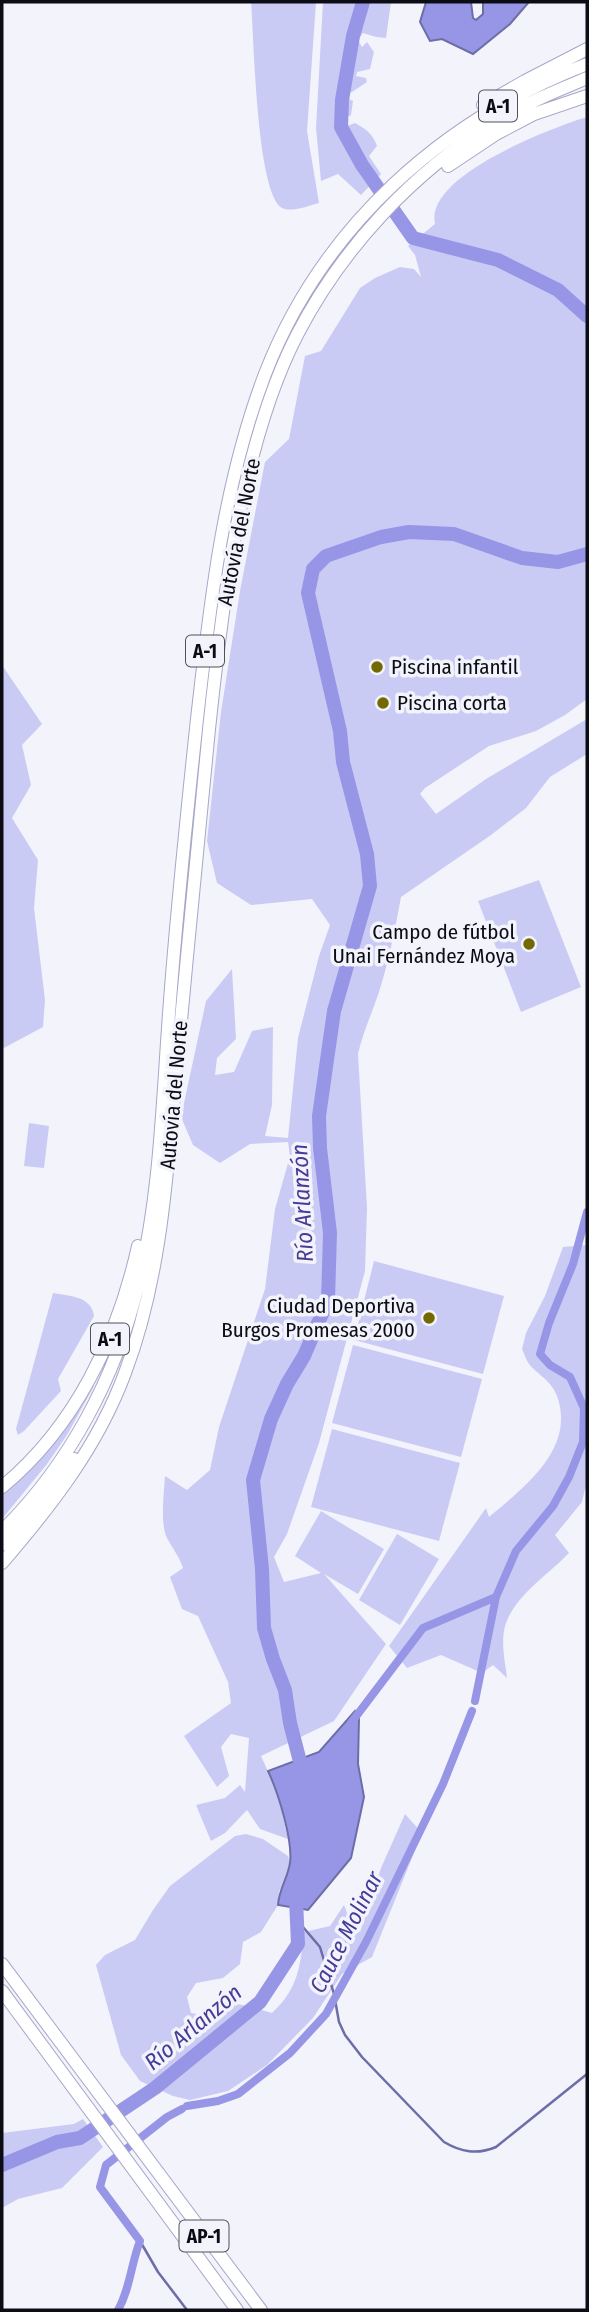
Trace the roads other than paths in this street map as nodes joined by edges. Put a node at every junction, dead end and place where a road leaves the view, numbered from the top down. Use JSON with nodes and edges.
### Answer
{"nodes":[{"id":1,"x":587,"y":50,"type":"edge"},
{"id":2,"x":587,"y":64,"type":"edge"},
{"id":3,"x":587,"y":78,"type":"edge"},
{"id":4,"x":586,"y":96,"type":"edge"},
{"id":5,"x":422,"y":168,"type":"junction"},
{"id":6,"x":349,"y":243,"type":"junction"},
{"id":7,"x":168,"y":1027,"type":"junction"},
{"id":8,"x":136,"y":1338,"type":"junction"},
{"id":9,"x":2,"y":1487,"type":"edge"},
{"id":10,"x":2,"y":1531,"type":"edge"},
{"id":11,"x":2,"y":1545,"type":"edge"},
{"id":12,"x":2,"y":1563,"type":"edge"},
{"id":13,"x":2,"y":1964,"type":"edge"},
{"id":14,"x":2,"y":1992,"type":"edge"},
{"id":15,"x":237,"y":2310,"type":"edge"},
{"id":16,"x":261,"y":2310,"type":"edge"}],
"edges":[{"from":1,"to":5,"type":"highway"},
{"from":2,"to":5,"type":"highway","number":"A-1"},
{"from":3,"to":5,"type":"highway","name":"Autovía del Norte","number":"A-1"},
{"from":4,"to":5,"type":"highway"},
{"from":5,"to":6,"type":"highway","name":"Autovía del Norte","number":"A-1"},
{"from":5,"to":6,"type":"highway"},
{"from":6,"to":7,"type":"highway","name":"Autovía del Norte","number":"A-1"},
{"from":6,"to":8,"type":"highway","name":"Autovía del Norte","number":"A-1"},
{"from":7,"to":9,"type":"highway","number":"A-1"},
{"from":7,"to":10,"type":"highway"},
{"from":8,"to":11,"type":"highway","number":"A-1"},
{"from":8,"to":12,"type":"highway"},
{"from":13,"to":16,"type":"highway","number":"AP-1"},
{"from":14,"to":15,"type":"highway","number":"AP-1"}]}
